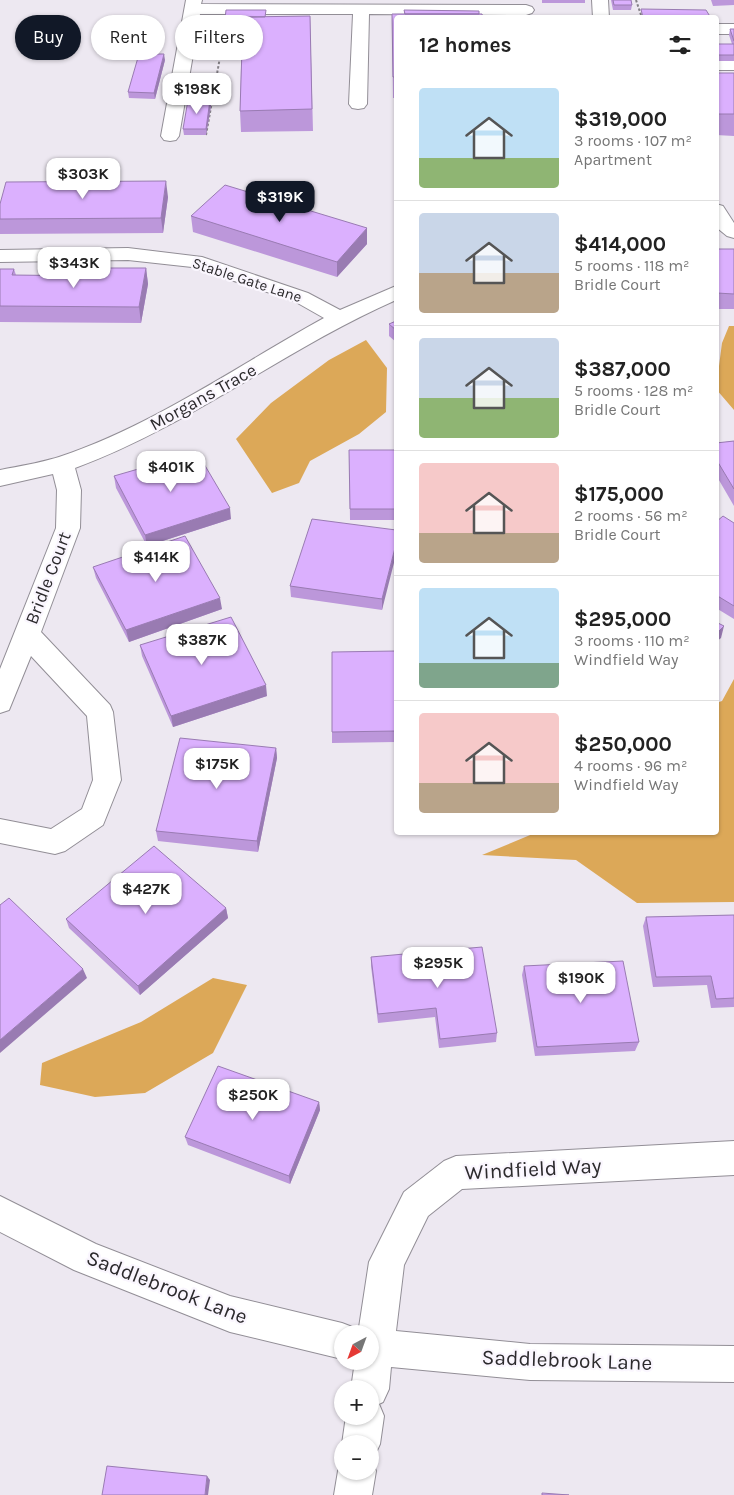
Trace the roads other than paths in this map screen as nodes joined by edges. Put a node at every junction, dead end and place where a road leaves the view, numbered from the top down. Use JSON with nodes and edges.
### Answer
{"nodes":[{"id":1,"x":600,"y":0,"type":"edge"},
{"id":2,"x":193,"y":5,"type":"edge"},
{"id":3,"x":526,"y":9,"type":"edge"},
{"id":4,"x":361,"y":10,"type":"junction"},
{"id":5,"x":601,"y":15,"type":"edge"},
{"id":6,"x":719,"y":29,"type":"edge"},
{"id":7,"x":734,"y":29,"type":"edge"},
{"id":8,"x":719,"y":65,"type":"edge"},
{"id":9,"x":734,"y":65,"type":"edge"},
{"id":10,"x":358,"y":104,"type":"dead end"},
{"id":11,"x":170,"y":136,"type":"dead end"},
{"id":12,"x":719,"y":199,"type":"edge"},
{"id":13,"x":734,"y":199,"type":"edge"},
{"id":14,"x":719,"y":218,"type":"edge"},
{"id":15,"x":734,"y":232,"type":"edge"},
{"id":16,"x":0,"y":256,"type":"edge"},
{"id":17,"x":394,"y":293,"type":"edge"},
{"id":18,"x":339,"y":318,"type":"junction"},
{"id":19,"x":62,"y":464,"type":"junction"},
{"id":20,"x":0,"y":478,"type":"edge"},
{"id":21,"x":27,"y":634,"type":"junction"},
{"id":22,"x":0,"y":703,"type":"edge"},
{"id":23,"x":0,"y":831,"type":"edge"},
{"id":24,"x":734,"y":1158,"type":"edge"},
{"id":25,"x":0,"y":1213,"type":"edge"},
{"id":26,"x":369,"y":1325,"type":"edge"},
{"id":27,"x":334,"y":1338,"type":"edge"},
{"id":28,"x":379,"y":1347,"type":"edge"},
{"id":29,"x":734,"y":1364,"type":"edge"},
{"id":30,"x":356,"y":1480,"type":"edge"},
{"id":31,"x":353,"y":1495,"type":"edge"}],
"edges":[{"from":1,"to":5,"type":"street"},
{"from":2,"to":4,"type":"street"},
{"from":2,"to":11,"type":"street"},
{"from":3,"to":4,"type":"street"},
{"from":4,"to":10,"type":"street"},
{"from":6,"to":7,"type":"street"},
{"from":8,"to":9,"type":"street"},
{"from":12,"to":13,"type":"street"},
{"from":14,"to":15,"type":"street"},
{"from":16,"to":18,"type":"street","name":"Stable Gate Lane"},
{"from":17,"to":18,"type":"street","name":"Morgans Trace"},
{"from":18,"to":19,"type":"street","name":"Morgans Trace"},
{"from":19,"to":20,"type":"street","name":"Morgans Trace"},
{"from":19,"to":21,"type":"street","name":"Bridle Court"},
{"from":21,"to":22,"type":"street","name":"Bridle Court"},
{"from":21,"to":23,"type":"street","name":"Bridle Court"},
{"from":24,"to":26,"type":"street","name":"Windfield Way"},
{"from":25,"to":27,"type":"street","name":"Saddlebrook Lane"},
{"from":28,"to":29,"type":"street","name":"Saddlebrook Lane"},
{"from":30,"to":31,"type":"street"}]}
